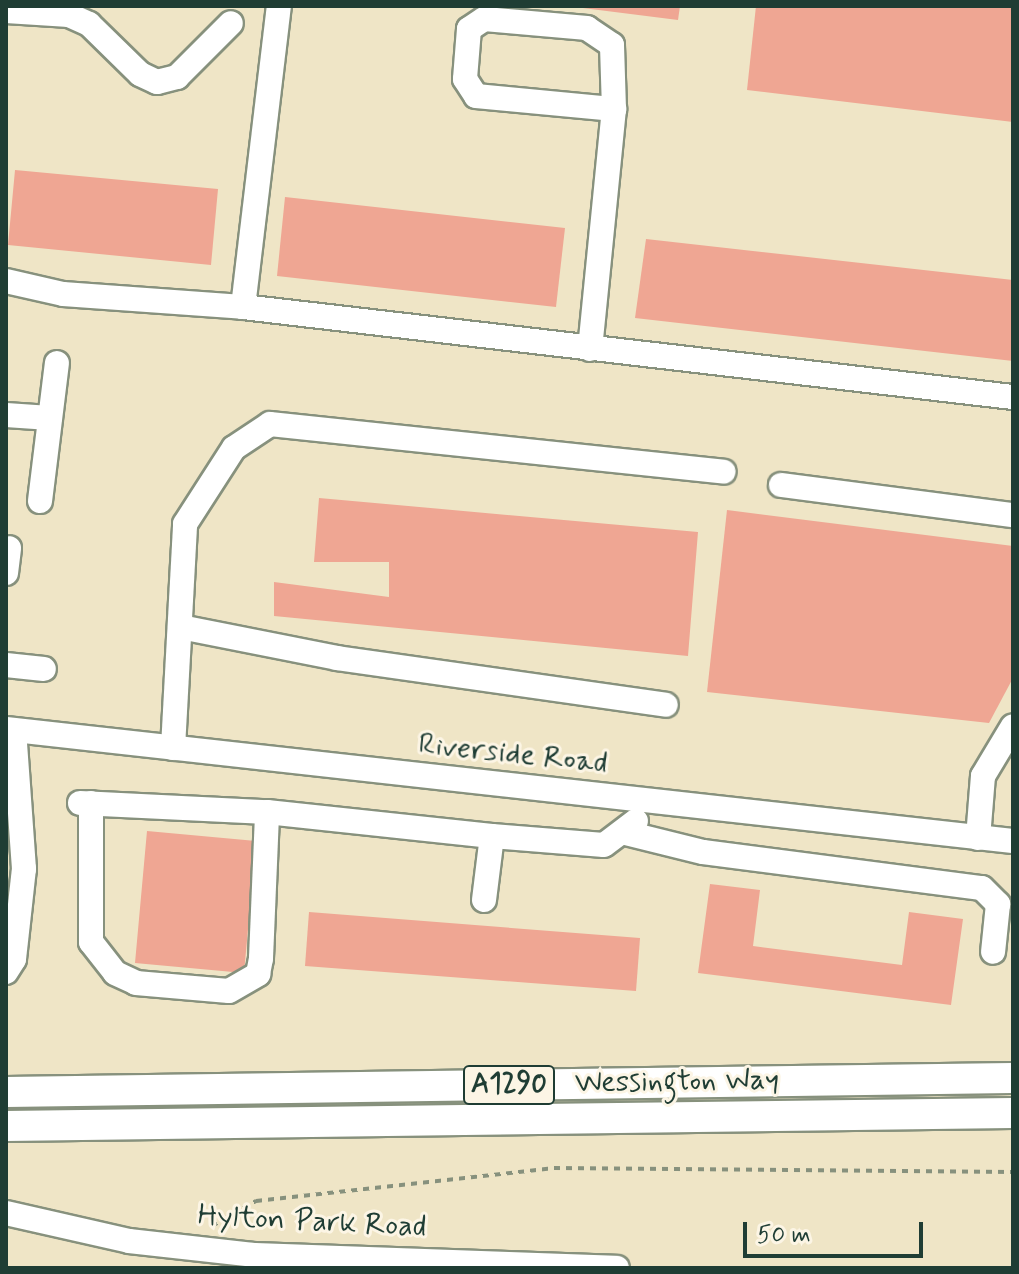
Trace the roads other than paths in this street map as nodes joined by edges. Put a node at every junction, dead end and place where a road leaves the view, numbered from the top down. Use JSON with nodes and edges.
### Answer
{"nodes":[{"id":1,"x":279,"y":6,"type":"edge"},
{"id":2,"x":47,"y":10,"type":"edge"},
{"id":3,"x":6,"y":11,"type":"edge"},
{"id":4,"x":231,"y":23,"type":"dead end"},
{"id":5,"x":614,"y":109,"type":"junction"},
{"id":6,"x":6,"y":281,"type":"edge"},
{"id":7,"x":243,"y":307,"type":"junction"},
{"id":8,"x":590,"y":349,"type":"junction"},
{"id":9,"x":57,"y":363,"type":"dead end"},
{"id":10,"x":1013,"y":397,"type":"edge"},
{"id":11,"x":6,"y":415,"type":"edge"},
{"id":12,"x":50,"y":418,"type":"junction"},
{"id":13,"x":723,"y":472,"type":"dead end"},
{"id":14,"x":781,"y":485,"type":"dead end"},
{"id":15,"x":40,"y":501,"type":"dead end"},
{"id":16,"x":1013,"y":515,"type":"edge"},
{"id":17,"x":9,"y":548,"type":"dead end"},
{"id":18,"x":6,"y":573,"type":"edge"},
{"id":19,"x":181,"y":627,"type":"junction"},
{"id":20,"x":6,"y":665,"type":"edge"},
{"id":21,"x":44,"y":669,"type":"dead end"},
{"id":22,"x":666,"y":705,"type":"dead end"},
{"id":23,"x":1013,"y":726,"type":"edge"},
{"id":24,"x":10,"y":729,"type":"edge"},
{"id":25,"x":173,"y":748,"type":"junction"},
{"id":26,"x":652,"y":802,"type":"junction"},
{"id":27,"x":267,"y":812,"type":"junction"},
{"id":28,"x":626,"y":833,"type":"junction"},
{"id":29,"x":492,"y":836,"type":"junction"},
{"id":30,"x":978,"y":838,"type":"junction"},
{"id":31,"x":1013,"y":841,"type":"edge"},
{"id":32,"x":484,"y":900,"type":"dead end"},
{"id":33,"x":993,"y":952,"type":"dead end"},
{"id":34,"x":6,"y":972,"type":"edge"},
{"id":35,"x":1013,"y":1078,"type":"edge"},
{"id":36,"x":6,"y":1092,"type":"edge"},
{"id":37,"x":1013,"y":1113,"type":"edge"},
{"id":38,"x":6,"y":1126,"type":"edge"},
{"id":39,"x":6,"y":1213,"type":"edge"},
{"id":40,"x":617,"y":1268,"type":"edge"}],
"edges":[{"from":1,"to":7,"type":"street"},
{"from":2,"to":3,"type":"street"},
{"from":2,"to":4,"type":"street"},
{"from":5,"to":5,"type":"street"},
{"from":5,"to":8,"type":"street"},
{"from":6,"to":7,"type":"street"},
{"from":7,"to":8,"type":"street"},
{"from":8,"to":10,"type":"street"},
{"from":9,"to":12,"type":"street"},
{"from":11,"to":12,"type":"street"},
{"from":12,"to":15,"type":"street"},
{"from":13,"to":19,"type":"street"},
{"from":14,"to":16,"type":"street"},
{"from":17,"to":18,"type":"street"},
{"from":19,"to":22,"type":"street"},
{"from":19,"to":25,"type":"street"},
{"from":20,"to":21,"type":"street"},
{"from":23,"to":30,"type":"street"},
{"from":24,"to":25,"type":"street","name":"Riverside Road"},
{"from":24,"to":34,"type":"street"},
{"from":25,"to":26,"type":"street","name":"Riverside Road"},
{"from":26,"to":28,"type":"street"},
{"from":26,"to":30,"type":"street","name":"Riverside Road"},
{"from":27,"to":27,"type":"street"},
{"from":27,"to":29,"type":"street"},
{"from":28,"to":29,"type":"street"},
{"from":28,"to":33,"type":"street"},
{"from":29,"to":32,"type":"street"},
{"from":30,"to":31,"type":"street","name":"Riverside Road"},
{"from":35,"to":36,"type":"main road","name":"Wessington Way","number":"A1290"},
{"from":37,"to":38,"type":"main road","name":"Wessington Way","number":"A1290"},
{"from":39,"to":40,"type":"street","name":"Hylton Park Road"}]}
